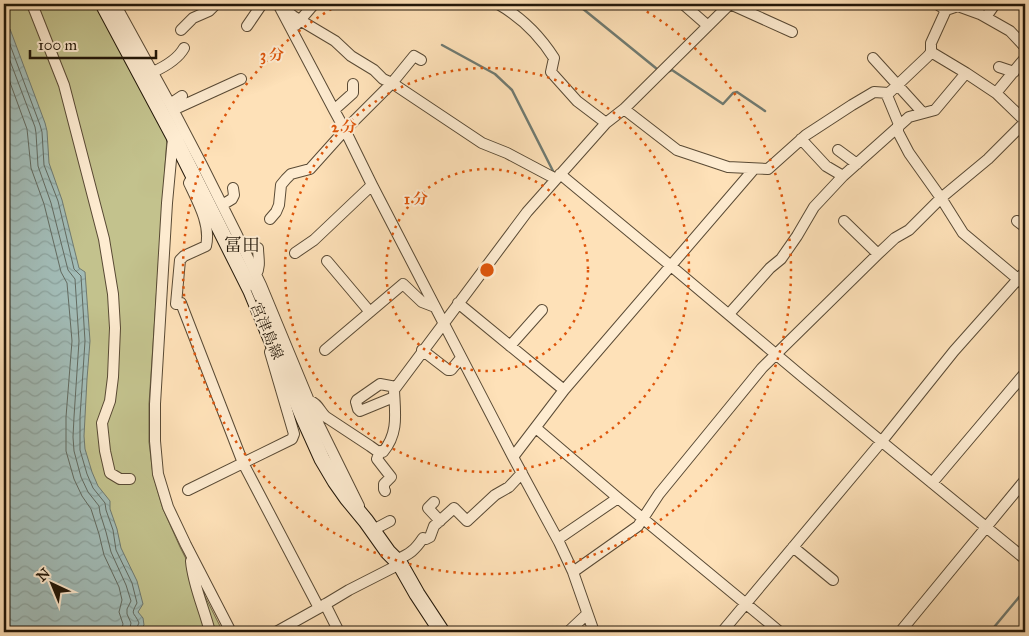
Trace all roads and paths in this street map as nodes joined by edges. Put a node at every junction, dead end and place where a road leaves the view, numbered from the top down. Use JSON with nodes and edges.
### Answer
{"nodes":[{"id":1,"x":32,"y":4,"type":"edge"},
{"id":2,"x":103,"y":4,"type":"edge"},
{"id":3,"x":115,"y":4,"type":"edge"},
{"id":4,"x":216,"y":4,"type":"edge"},
{"id":5,"x":262,"y":4,"type":"edge"},
{"id":6,"x":277,"y":4,"type":"edge"},
{"id":7,"x":314,"y":4,"type":"edge"},
{"id":8,"x":498,"y":4,"type":"edge"},
{"id":9,"x":683,"y":4,"type":"edge"},
{"id":10,"x":730,"y":4,"type":"edge"},
{"id":11,"x":995,"y":4,"type":"edge"},
{"id":12,"x":932,"y":5,"type":"edge"},
{"id":13,"x":946,"y":10,"type":"junction"},
{"id":14,"x":986,"y":17,"type":"junction"},
{"id":15,"x":300,"y":20,"type":"junction"},
{"id":16,"x":707,"y":25,"type":"junction"},
{"id":17,"x":247,"y":26,"type":"dead end"},
{"id":18,"x":181,"y":30,"type":"dead end"},
{"id":19,"x":292,"y":30,"type":"junction"},
{"id":20,"x":792,"y":32,"type":"dead end"},
{"id":21,"x":1025,"y":47,"type":"edge"},
{"id":22,"x":184,"y":48,"type":"dead end"},
{"id":23,"x":931,"y":52,"type":"junction"},
{"id":24,"x":873,"y":58,"type":"dead end"},
{"id":25,"x":1025,"y":58,"type":"edge"},
{"id":26,"x":421,"y":60,"type":"dead end"},
{"id":27,"x":999,"y":67,"type":"dead end"},
{"id":28,"x":153,"y":72,"type":"junction"},
{"id":29,"x":1014,"y":72,"type":"junction"},
{"id":30,"x":966,"y":73,"type":"junction"},
{"id":31,"x":241,"y":79,"type":"dead end"},
{"id":32,"x":392,"y":83,"type":"junction"},
{"id":33,"x":353,"y":84,"type":"dead end"},
{"id":34,"x":897,"y":86,"type":"junction"},
{"id":35,"x":886,"y":93,"type":"junction"},
{"id":36,"x":996,"y":93,"type":"junction"},
{"id":37,"x":182,"y":96,"type":"dead end"},
{"id":38,"x":172,"y":107,"type":"junction"},
{"id":39,"x":624,"y":109,"type":"junction"},
{"id":40,"x":334,"y":110,"type":"junction"},
{"id":41,"x":923,"y":113,"type":"junction"},
{"id":42,"x":1025,"y":122,"type":"edge"},
{"id":43,"x":606,"y":123,"type":"junction"},
{"id":44,"x":899,"y":126,"type":"junction"},
{"id":45,"x":345,"y":130,"type":"junction"},
{"id":46,"x":173,"y":134,"type":"junction"},
{"id":47,"x":800,"y":140,"type":"junction"},
{"id":48,"x":838,"y":150,"type":"dead end"},
{"id":49,"x":857,"y":164,"type":"junction"},
{"id":50,"x":754,"y":169,"type":"junction"},
{"id":51,"x":191,"y":170,"type":"junction"},
{"id":52,"x":558,"y":176,"type":"junction"},
{"id":53,"x":843,"y":176,"type":"junction"},
{"id":54,"x":372,"y":185,"type":"junction"},
{"id":55,"x":233,"y":188,"type":"dead end"},
{"id":56,"x":941,"y":198,"type":"junction"},
{"id":57,"x":222,"y":205,"type":"junction"},
{"id":58,"x":270,"y":220,"type":"dead end"},
{"id":59,"x":844,"y":221,"type":"dead end"},
{"id":60,"x":258,"y":248,"type":"dead end"},
{"id":61,"x":295,"y":253,"type":"dead end"},
{"id":62,"x":878,"y":254,"type":"junction"},
{"id":63,"x":327,"y":261,"type":"dead end"},
{"id":64,"x":671,"y":266,"type":"junction"},
{"id":65,"x":256,"y":274,"type":"junction"},
{"id":66,"x":1023,"y":278,"type":"edge"},
{"id":67,"x":458,"y":303,"type":"junction"},
{"id":68,"x":435,"y":307,"type":"junction"},
{"id":69,"x":542,"y":310,"type":"dead end"},
{"id":70,"x":370,"y":312,"type":"junction"},
{"id":71,"x":729,"y":314,"type":"junction"},
{"id":72,"x":443,"y":322,"type":"junction"},
{"id":73,"x":272,"y":341,"type":"junction"},
{"id":74,"x":510,"y":346,"type":"junction"},
{"id":75,"x":325,"y":350,"type":"dead end"},
{"id":76,"x":422,"y":350,"type":"junction"},
{"id":77,"x":776,"y":354,"type":"junction"},
{"id":78,"x":462,"y":358,"type":"junction"},
{"id":79,"x":1025,"y":374,"type":"edge"},
{"id":80,"x":564,"y":390,"type":"junction"},
{"id":81,"x":395,"y":392,"type":"junction"},
{"id":82,"x":310,"y":401,"type":"junction"},
{"id":83,"x":536,"y":428,"type":"junction"},
{"id":84,"x":882,"y":442,"type":"junction"},
{"id":85,"x":380,"y":451,"type":"junction"},
{"id":86,"x":513,"y":457,"type":"junction"},
{"id":87,"x":243,"y":463,"type":"junction"},
{"id":88,"x":522,"y":473,"type":"junction"},
{"id":89,"x":130,"y":479,"type":"dead end"},
{"id":90,"x":1025,"y":480,"type":"edge"},
{"id":91,"x":932,"y":483,"type":"junction"},
{"id":92,"x":188,"y":490,"type":"dead end"},
{"id":93,"x":385,"y":491,"type":"dead end"},
{"id":94,"x":618,"y":498,"type":"junction"},
{"id":95,"x":434,"y":502,"type":"dead end"},
{"id":96,"x":381,"y":514,"type":"dead end"},
{"id":97,"x":642,"y":518,"type":"junction"},
{"id":98,"x":440,"y":521,"type":"junction"},
{"id":99,"x":378,"y":524,"type":"junction"},
{"id":100,"x":985,"y":528,"type":"junction"},
{"id":101,"x":558,"y":539,"type":"junction"},
{"id":102,"x":794,"y":547,"type":"junction"},
{"id":103,"x":191,"y":554,"type":"junction"},
{"id":104,"x":1025,"y":559,"type":"edge"},
{"id":105,"x":398,"y":562,"type":"junction"},
{"id":106,"x":573,"y":572,"type":"junction"},
{"id":107,"x":833,"y":580,"type":"dead end"},
{"id":108,"x":746,"y":604,"type":"junction"},
{"id":109,"x":322,"y":606,"type":"junction"},
{"id":110,"x":588,"y":614,"type":"junction"},
{"id":111,"x":210,"y":632,"type":"edge"},
{"id":112,"x":231,"y":632,"type":"edge"},
{"id":113,"x":276,"y":632,"type":"edge"},
{"id":114,"x":339,"y":632,"type":"edge"},
{"id":115,"x":442,"y":632,"type":"edge"},
{"id":116,"x":568,"y":632,"type":"edge"},
{"id":117,"x":594,"y":632,"type":"edge"},
{"id":118,"x":722,"y":632,"type":"edge"},
{"id":119,"x":780,"y":632,"type":"edge"},
{"id":120,"x":900,"y":632,"type":"edge"}],
"edges":[{"from":1,"to":89,"type":"street"},
{"from":2,"to":46,"type":"main road","name":"一宮津島線"},
{"from":3,"to":28,"type":"street"},
{"from":4,"to":18,"type":"street"},
{"from":5,"to":17,"type":"street"},
{"from":6,"to":15,"type":"street"},
{"from":6,"to":19,"type":"street"},
{"from":7,"to":15,"type":"street"},
{"from":8,"to":43,"type":"street"},
{"from":9,"to":16,"type":"street"},
{"from":10,"to":16,"type":"street"},
{"from":10,"to":20,"type":"street"},
{"from":11,"to":14,"type":"street"},
{"from":12,"to":13,"type":"street"},
{"from":13,"to":14,"type":"street"},
{"from":13,"to":23,"type":"street"},
{"from":14,"to":21,"type":"street"},
{"from":15,"to":19,"type":"street"},
{"from":15,"to":32,"type":"street"},
{"from":16,"to":39,"type":"street"},
{"from":19,"to":40,"type":"street"},
{"from":22,"to":28,"type":"street"},
{"from":23,"to":30,"type":"street"},
{"from":23,"to":34,"type":"street"},
{"from":24,"to":34,"type":"street"},
{"from":25,"to":29,"type":"street"},
{"from":26,"to":32,"type":"street"},
{"from":27,"to":29,"type":"street"},
{"from":28,"to":38,"type":"street"},
{"from":29,"to":36,"type":"street"},
{"from":30,"to":36,"type":"street"},
{"from":30,"to":41,"type":"street"},
{"from":31,"to":38,"type":"street"},
{"from":32,"to":45,"type":"street"},
{"from":32,"to":52,"type":"street"},
{"from":33,"to":40,"type":"street"},
{"from":34,"to":35,"type":"street"},
{"from":34,"to":41,"type":"street"},
{"from":35,"to":44,"type":"street"},
{"from":35,"to":47,"type":"street"},
{"from":36,"to":42,"type":"street"},
{"from":37,"to":38,"type":"street"},
{"from":38,"to":57,"type":"street"},
{"from":39,"to":43,"type":"street"},
{"from":39,"to":50,"type":"street"},
{"from":40,"to":45,"type":"street"},
{"from":41,"to":44,"type":"street"},
{"from":42,"to":56,"type":"street"},
{"from":43,"to":52,"type":"street"},
{"from":44,"to":49,"type":"street"},
{"from":44,"to":56,"type":"street"},
{"from":45,"to":54,"type":"street"},
{"from":45,"to":58,"type":"street"},
{"from":46,"to":51,"type":"main road","name":"一宮津島線"},
{"from":46,"to":103,"type":"street"},
{"from":47,"to":50,"type":"street"},
{"from":47,"to":53,"type":"street"},
{"from":48,"to":49,"type":"street"},
{"from":49,"to":53,"type":"street"},
{"from":50,"to":64,"type":"street"},
{"from":51,"to":73,"type":"main road","name":"一宮津島線"},
{"from":51,"to":87,"type":"street"},
{"from":52,"to":64,"type":"street"},
{"from":52,"to":67,"type":"street"},
{"from":53,"to":71,"type":"street"},
{"from":54,"to":61,"type":"street"},
{"from":54,"to":68,"type":"street"},
{"from":55,"to":57,"type":"street"},
{"from":56,"to":62,"type":"street"},
{"from":56,"to":66,"type":"street"},
{"from":57,"to":65,"type":"street"},
{"from":59,"to":62,"type":"street"},
{"from":60,"to":65,"type":"street"},
{"from":62,"to":77,"type":"street"},
{"from":63,"to":70,"type":"street"},
{"from":64,"to":71,"type":"street"},
{"from":64,"to":80,"type":"street"},
{"from":65,"to":82,"type":"street"},
{"from":66,"to":84,"type":"street"},
{"from":67,"to":72,"type":"street"},
{"from":67,"to":74,"type":"street"},
{"from":68,"to":70,"type":"street"},
{"from":68,"to":72,"type":"street"},
{"from":69,"to":74,"type":"street"},
{"from":70,"to":75,"type":"street"},
{"from":71,"to":77,"type":"street"},
{"from":72,"to":76,"type":"street"},
{"from":72,"to":78,"type":"street"},
{"from":73,"to":87,"type":"street"},
{"from":73,"to":99,"type":"main road","name":"一宮津島線"},
{"from":74,"to":80,"type":"street"},
{"from":76,"to":78,"type":"street"},
{"from":76,"to":81,"type":"street"},
{"from":77,"to":84,"type":"street"},
{"from":77,"to":97,"type":"street"},
{"from":78,"to":86,"type":"street"},
{"from":79,"to":91,"type":"street"},
{"from":80,"to":83,"type":"street"},
{"from":81,"to":81,"type":"street"},
{"from":81,"to":85,"type":"street"},
{"from":82,"to":85,"type":"street"},
{"from":82,"to":99,"type":"street"},
{"from":83,"to":86,"type":"street"},
{"from":83,"to":94,"type":"street"},
{"from":84,"to":91,"type":"street"},
{"from":84,"to":102,"type":"street"},
{"from":85,"to":93,"type":"street"},
{"from":86,"to":88,"type":"street"},
{"from":87,"to":92,"type":"street"},
{"from":87,"to":109,"type":"street"},
{"from":88,"to":98,"type":"street"},
{"from":88,"to":101,"type":"street"},
{"from":90,"to":100,"type":"street"},
{"from":91,"to":100,"type":"street"},
{"from":94,"to":97,"type":"street"},
{"from":94,"to":101,"type":"street"},
{"from":95,"to":98,"type":"street"},
{"from":96,"to":99,"type":"street"},
{"from":97,"to":106,"type":"street"},
{"from":97,"to":108,"type":"street"},
{"from":98,"to":105,"type":"street"},
{"from":99,"to":105,"type":"main road","name":"一宮津島線"},
{"from":100,"to":104,"type":"street"},
{"from":100,"to":120,"type":"street"},
{"from":101,"to":106,"type":"street"},
{"from":102,"to":107,"type":"street"},
{"from":102,"to":108,"type":"street"},
{"from":103,"to":111,"type":"street"},
{"from":103,"to":112,"type":"street"},
{"from":105,"to":109,"type":"street"},
{"from":105,"to":115,"type":"main road","name":"一宮津島線"},
{"from":106,"to":110,"type":"street"},
{"from":108,"to":118,"type":"street"},
{"from":108,"to":119,"type":"street"},
{"from":109,"to":113,"type":"street"},
{"from":109,"to":114,"type":"street"},
{"from":110,"to":116,"type":"street"},
{"from":110,"to":117,"type":"street"}]}
